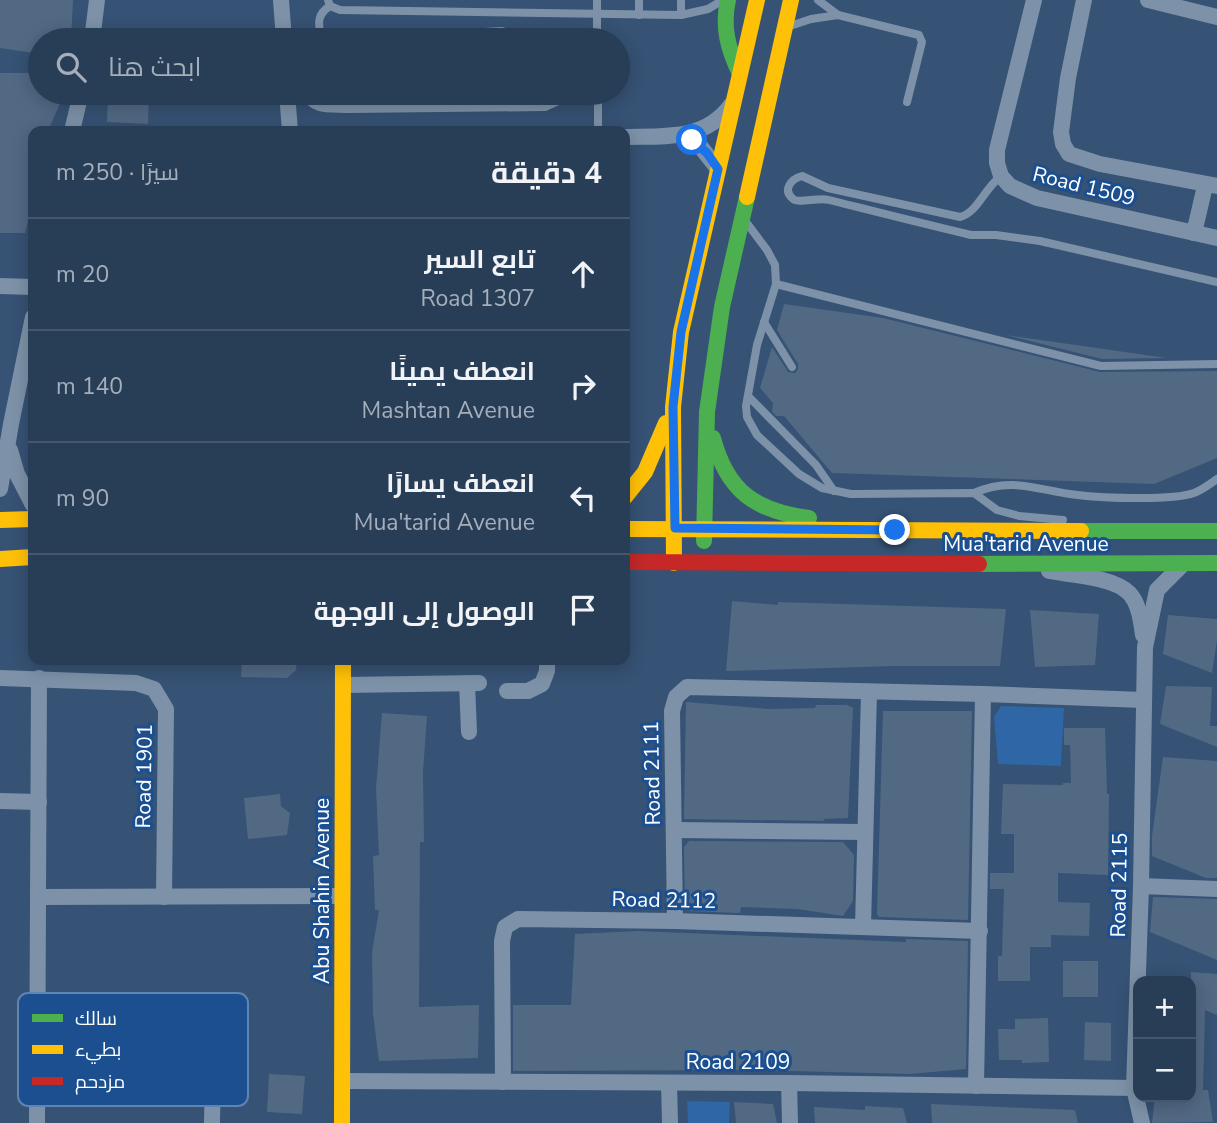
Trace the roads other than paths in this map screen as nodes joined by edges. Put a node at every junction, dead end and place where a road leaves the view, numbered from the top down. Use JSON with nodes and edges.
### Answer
{"nodes":[{"id":1,"x":97,"y":0,"type":"edge"},
{"id":2,"x":281,"y":0,"type":"edge"},
{"id":3,"x":597,"y":0,"type":"edge"},
{"id":4,"x":639,"y":0,"type":"edge"},
{"id":5,"x":681,"y":0,"type":"edge"},
{"id":6,"x":725,"y":0,"type":"edge"},
{"id":7,"x":757,"y":0,"type":"edge"},
{"id":8,"x":791,"y":0,"type":"edge"},
{"id":9,"x":818,"y":0,"type":"edge"},
{"id":10,"x":1034,"y":0,"type":"edge"},
{"id":11,"x":1084,"y":0,"type":"edge"},
{"id":12,"x":1151,"y":0,"type":"edge"},
{"id":13,"x":329,"y":3,"type":"edge"},
{"id":14,"x":597,"y":15,"type":"junction"},
{"id":15,"x":639,"y":15,"type":"junction"},
{"id":16,"x":681,"y":15,"type":"junction"},
{"id":17,"x":838,"y":15,"type":"junction"},
{"id":18,"x":1217,"y":17,"type":"edge"},
{"id":19,"x":94,"y":28,"type":"edge"},
{"id":20,"x":283,"y":28,"type":"edge"},
{"id":21,"x":318,"y":28,"type":"edge"},
{"id":22,"x":597,"y":28,"type":"edge"},
{"id":23,"x":785,"y":28,"type":"junction"},
{"id":24,"x":740,"y":74,"type":"junction"},
{"id":25,"x":733,"y":102,"type":"junction"},
{"id":26,"x":906,"y":102,"type":"dead end"},
{"id":27,"x":78,"y":105,"type":"edge"},
{"id":28,"x":288,"y":105,"type":"edge"},
{"id":29,"x":313,"y":105,"type":"edge"},
{"id":30,"x":549,"y":105,"type":"edge"},
{"id":31,"x":598,"y":105,"type":"edge"},
{"id":32,"x":73,"y":126,"type":"edge"},
{"id":33,"x":290,"y":126,"type":"edge"},
{"id":34,"x":598,"y":126,"type":"edge"},
{"id":35,"x":683,"y":136,"type":"junction"},
{"id":36,"x":630,"y":137,"type":"edge"},
{"id":37,"x":718,"y":169,"type":"junction"},
{"id":38,"x":1000,"y":176,"type":"junction"},
{"id":39,"x":1211,"y":186,"type":"edge"},
{"id":40,"x":743,"y":218,"type":"junction"},
{"id":41,"x":1194,"y":233,"type":"junction"},
{"id":42,"x":1217,"y":239,"type":"edge"},
{"id":43,"x":1217,"y":282,"type":"edge"},
{"id":44,"x":776,"y":284,"type":"junction"},
{"id":45,"x":0,"y":286,"type":"edge"},
{"id":46,"x":28,"y":287,"type":"edge"},
{"id":47,"x":764,"y":322,"type":"junction"},
{"id":48,"x":28,"y":339,"type":"edge"},
{"id":49,"x":1217,"y":364,"type":"edge"},
{"id":50,"x":792,"y":367,"type":"dead end"},
{"id":51,"x":748,"y":396,"type":"junction"},
{"id":52,"x":673,"y":407,"type":"junction"},
{"id":53,"x":707,"y":412,"type":"junction"},
{"id":54,"x":5,"y":440,"type":"edge"},
{"id":55,"x":1217,"y":479,"type":"edge"},
{"id":56,"x":0,"y":489,"type":"edge"},
{"id":57,"x":834,"y":491,"type":"junction"},
{"id":58,"x":630,"y":492,"type":"edge"},
{"id":59,"x":975,"y":493,"type":"junction"},
{"id":60,"x":28,"y":495,"type":"edge"},
{"id":61,"x":28,"y":519,"type":"edge"},
{"id":62,"x":0,"y":520,"type":"edge"},
{"id":63,"x":675,"y":528,"type":"junction"},
{"id":64,"x":704,"y":528,"type":"junction"},
{"id":65,"x":630,"y":529,"type":"edge"},
{"id":66,"x":895,"y":530,"type":"junction"},
{"id":67,"x":1217,"y":531,"type":"edge"},
{"id":68,"x":1146,"y":532,"type":"junction"},
{"id":69,"x":28,"y":557,"type":"edge"},
{"id":70,"x":0,"y":559,"type":"edge"},
{"id":71,"x":630,"y":562,"type":"edge"},
{"id":72,"x":703,"y":562,"type":"junction"},
{"id":73,"x":674,"y":563,"type":"junction"},
{"id":74,"x":1217,"y":563,"type":"edge"},
{"id":75,"x":1012,"y":564,"type":"junction"},
{"id":76,"x":1182,"y":565,"type":"junction"},
{"id":77,"x":1144,"y":647,"type":"junction"},
{"id":78,"x":343,"y":665,"type":"edge"},
{"id":79,"x":547,"y":665,"type":"edge"},
{"id":80,"x":0,"y":678,"type":"edge"},
{"id":81,"x":38,"y":678,"type":"junction"},
{"id":82,"x":344,"y":685,"type":"junction"},
{"id":83,"x":507,"y":691,"type":"dead end"},
{"id":84,"x":869,"y":692,"type":"junction"},
{"id":85,"x":983,"y":694,"type":"junction"},
{"id":86,"x":1143,"y":700,"type":"junction"},
{"id":87,"x":469,"y":732,"type":"dead end"},
{"id":88,"x":0,"y":801,"type":"edge"},
{"id":89,"x":39,"y":802,"type":"junction"},
{"id":90,"x":674,"y":830,"type":"junction"},
{"id":91,"x":865,"y":832,"type":"junction"},
{"id":92,"x":1141,"y":886,"type":"junction"},
{"id":93,"x":1217,"y":889,"type":"edge"},
{"id":94,"x":342,"y":896,"type":"junction"},
{"id":95,"x":38,"y":897,"type":"junction"},
{"id":96,"x":164,"y":897,"type":"junction"},
{"id":97,"x":675,"y":921,"type":"junction"},
{"id":98,"x":863,"y":927,"type":"junction"},
{"id":99,"x":980,"y":931,"type":"junction"},
{"id":100,"x":39,"y":993,"type":"edge"},
{"id":101,"x":1136,"y":1039,"type":"edge"},
{"id":102,"x":342,"y":1081,"type":"junction"},
{"id":103,"x":503,"y":1082,"type":"junction"},
{"id":104,"x":670,"y":1083,"type":"junction"},
{"id":105,"x":789,"y":1083,"type":"junction"},
{"id":106,"x":976,"y":1086,"type":"junction"},
{"id":107,"x":1133,"y":1088,"type":"edge"},
{"id":108,"x":1137,"y":1102,"type":"edge"},
{"id":109,"x":342,"y":1123,"type":"edge"},
{"id":110,"x":670,"y":1123,"type":"edge"},
{"id":111,"x":790,"y":1123,"type":"edge"},
{"id":112,"x":1142,"y":1123,"type":"edge"}],
"edges":[{"from":1,"to":19,"type":"street"},
{"from":2,"to":20,"type":"street"},
{"from":3,"to":14,"type":"lane"},
{"from":4,"to":15,"type":"lane"},
{"from":5,"to":16,"type":"lane"},
{"from":6,"to":16,"type":"lane"},
{"from":6,"to":24,"type":"street"},
{"from":7,"to":24,"type":"street"},
{"from":8,"to":23,"type":"street"},
{"from":9,"to":17,"type":"lane"},
{"from":10,"to":38,"type":"street","name":"Road 1509"},
{"from":11,"to":39,"type":"street"},
{"from":12,"to":18,"type":"street"},
{"from":13,"to":14,"type":"lane"},
{"from":13,"to":21,"type":"lane"},
{"from":14,"to":15,"type":"lane"},
{"from":14,"to":22,"type":"lane"},
{"from":15,"to":16,"type":"lane"},
{"from":17,"to":23,"type":"lane"},
{"from":17,"to":26,"type":"lane"},
{"from":23,"to":40,"type":"street"},
{"from":24,"to":25,"type":"street"},
{"from":25,"to":35,"type":"street"},
{"from":25,"to":37,"type":"street"},
{"from":27,"to":32,"type":"street"},
{"from":28,"to":33,"type":"street"},
{"from":29,"to":30,"type":"lane"},
{"from":31,"to":34,"type":"lane"},
{"from":35,"to":36,"type":"street"},
{"from":35,"to":37,"type":"street"},
{"from":37,"to":52,"type":"street"},
{"from":38,"to":41,"type":"street","name":"Road 1509"},
{"from":38,"to":43,"type":"lane"},
{"from":39,"to":41,"type":"street"},
{"from":40,"to":44,"type":"lane"},
{"from":40,"to":53,"type":"street"},
{"from":41,"to":42,"type":"street","name":"Road 1509"},
{"from":44,"to":47,"type":"lane"},
{"from":44,"to":49,"type":"lane"},
{"from":45,"to":46,"type":"street"},
{"from":47,"to":50,"type":"lane"},
{"from":47,"to":51,"type":"lane"},
{"from":48,"to":54,"type":"street"},
{"from":51,"to":57,"type":"lane"},
{"from":51,"to":57,"type":"lane"},
{"from":52,"to":58,"type":"street"},
{"from":52,"to":63,"type":"street"},
{"from":53,"to":64,"type":"street"},
{"from":53,"to":66,"type":"street"},
{"from":54,"to":56,"type":"street"},
{"from":54,"to":60,"type":"street"},
{"from":55,"to":59,"type":"lane"},
{"from":57,"to":59,"type":"lane"},
{"from":59,"to":68,"type":"lane"},
{"from":61,"to":62,"type":"street"},
{"from":63,"to":64,"type":"street","name":"Mua'tarid Avenue"},
{"from":63,"to":65,"type":"street","name":"Mua'tarid Avenue"},
{"from":63,"to":73,"type":"street"},
{"from":64,"to":66,"type":"street","name":"Mua'tarid Avenue"},
{"from":64,"to":72,"type":"street"},
{"from":66,"to":68,"type":"street","name":"Mua'tarid Avenue"},
{"from":67,"to":68,"type":"street","name":"Mua'tarid Avenue"},
{"from":69,"to":70,"type":"street"},
{"from":71,"to":73,"type":"street","name":"Mua'tarid Avenue"},
{"from":72,"to":73,"type":"street","name":"Mua'tarid Avenue"},
{"from":72,"to":75,"type":"street","name":"Mua'tarid Avenue"},
{"from":74,"to":76,"type":"street","name":"Mua'tarid Avenue"},
{"from":75,"to":76,"type":"street","name":"Mua'tarid Avenue"},
{"from":75,"to":77,"type":"street","name":"Road 2115"},
{"from":76,"to":77,"type":"street","name":"Road 2115"},
{"from":77,"to":86,"type":"street","name":"Road 2115"},
{"from":78,"to":82,"type":"street","name":"Abu Shahin Avenue"},
{"from":79,"to":83,"type":"street"},
{"from":80,"to":81,"type":"street","name":"Road 1901"},
{"from":81,"to":89,"type":"street"},
{"from":81,"to":96,"type":"street","name":"Road 1901"},
{"from":82,"to":87,"type":"street"},
{"from":82,"to":94,"type":"street","name":"Abu Shahin Avenue"},
{"from":84,"to":85,"type":"street","name":"Road 2111"},
{"from":84,"to":90,"type":"street","name":"Road 2111"},
{"from":84,"to":91,"type":"street"},
{"from":85,"to":86,"type":"street","name":"Road 2111"},
{"from":85,"to":99,"type":"street"},
{"from":86,"to":92,"type":"street","name":"Road 2115"},
{"from":88,"to":89,"type":"street"},
{"from":89,"to":95,"type":"street"},
{"from":90,"to":91,"type":"street"},
{"from":90,"to":97,"type":"street","name":"Road 2111"},
{"from":91,"to":98,"type":"street"},
{"from":92,"to":93,"type":"street"},
{"from":92,"to":101,"type":"street","name":"Road 2115"},
{"from":94,"to":96,"type":"street"},
{"from":94,"to":102,"type":"street","name":"Abu Shahin Avenue"},
{"from":95,"to":96,"type":"street"},
{"from":95,"to":100,"type":"street"},
{"from":97,"to":98,"type":"street","name":"Road 2112"},
{"from":97,"to":103,"type":"street","name":"Road 2112"},
{"from":98,"to":99,"type":"street","name":"Road 2112"},
{"from":99,"to":106,"type":"street"},
{"from":102,"to":103,"type":"street","name":"Road 2109"},
{"from":102,"to":109,"type":"street","name":"Abu Shahin Avenue"},
{"from":103,"to":104,"type":"street","name":"Road 2109"},
{"from":104,"to":105,"type":"street","name":"Road 2109"},
{"from":104,"to":110,"type":"street"},
{"from":105,"to":106,"type":"street","name":"Road 2109"},
{"from":105,"to":111,"type":"street"},
{"from":106,"to":107,"type":"street","name":"Road 2109"},
{"from":108,"to":112,"type":"street","name":"Road 2115"}]}
